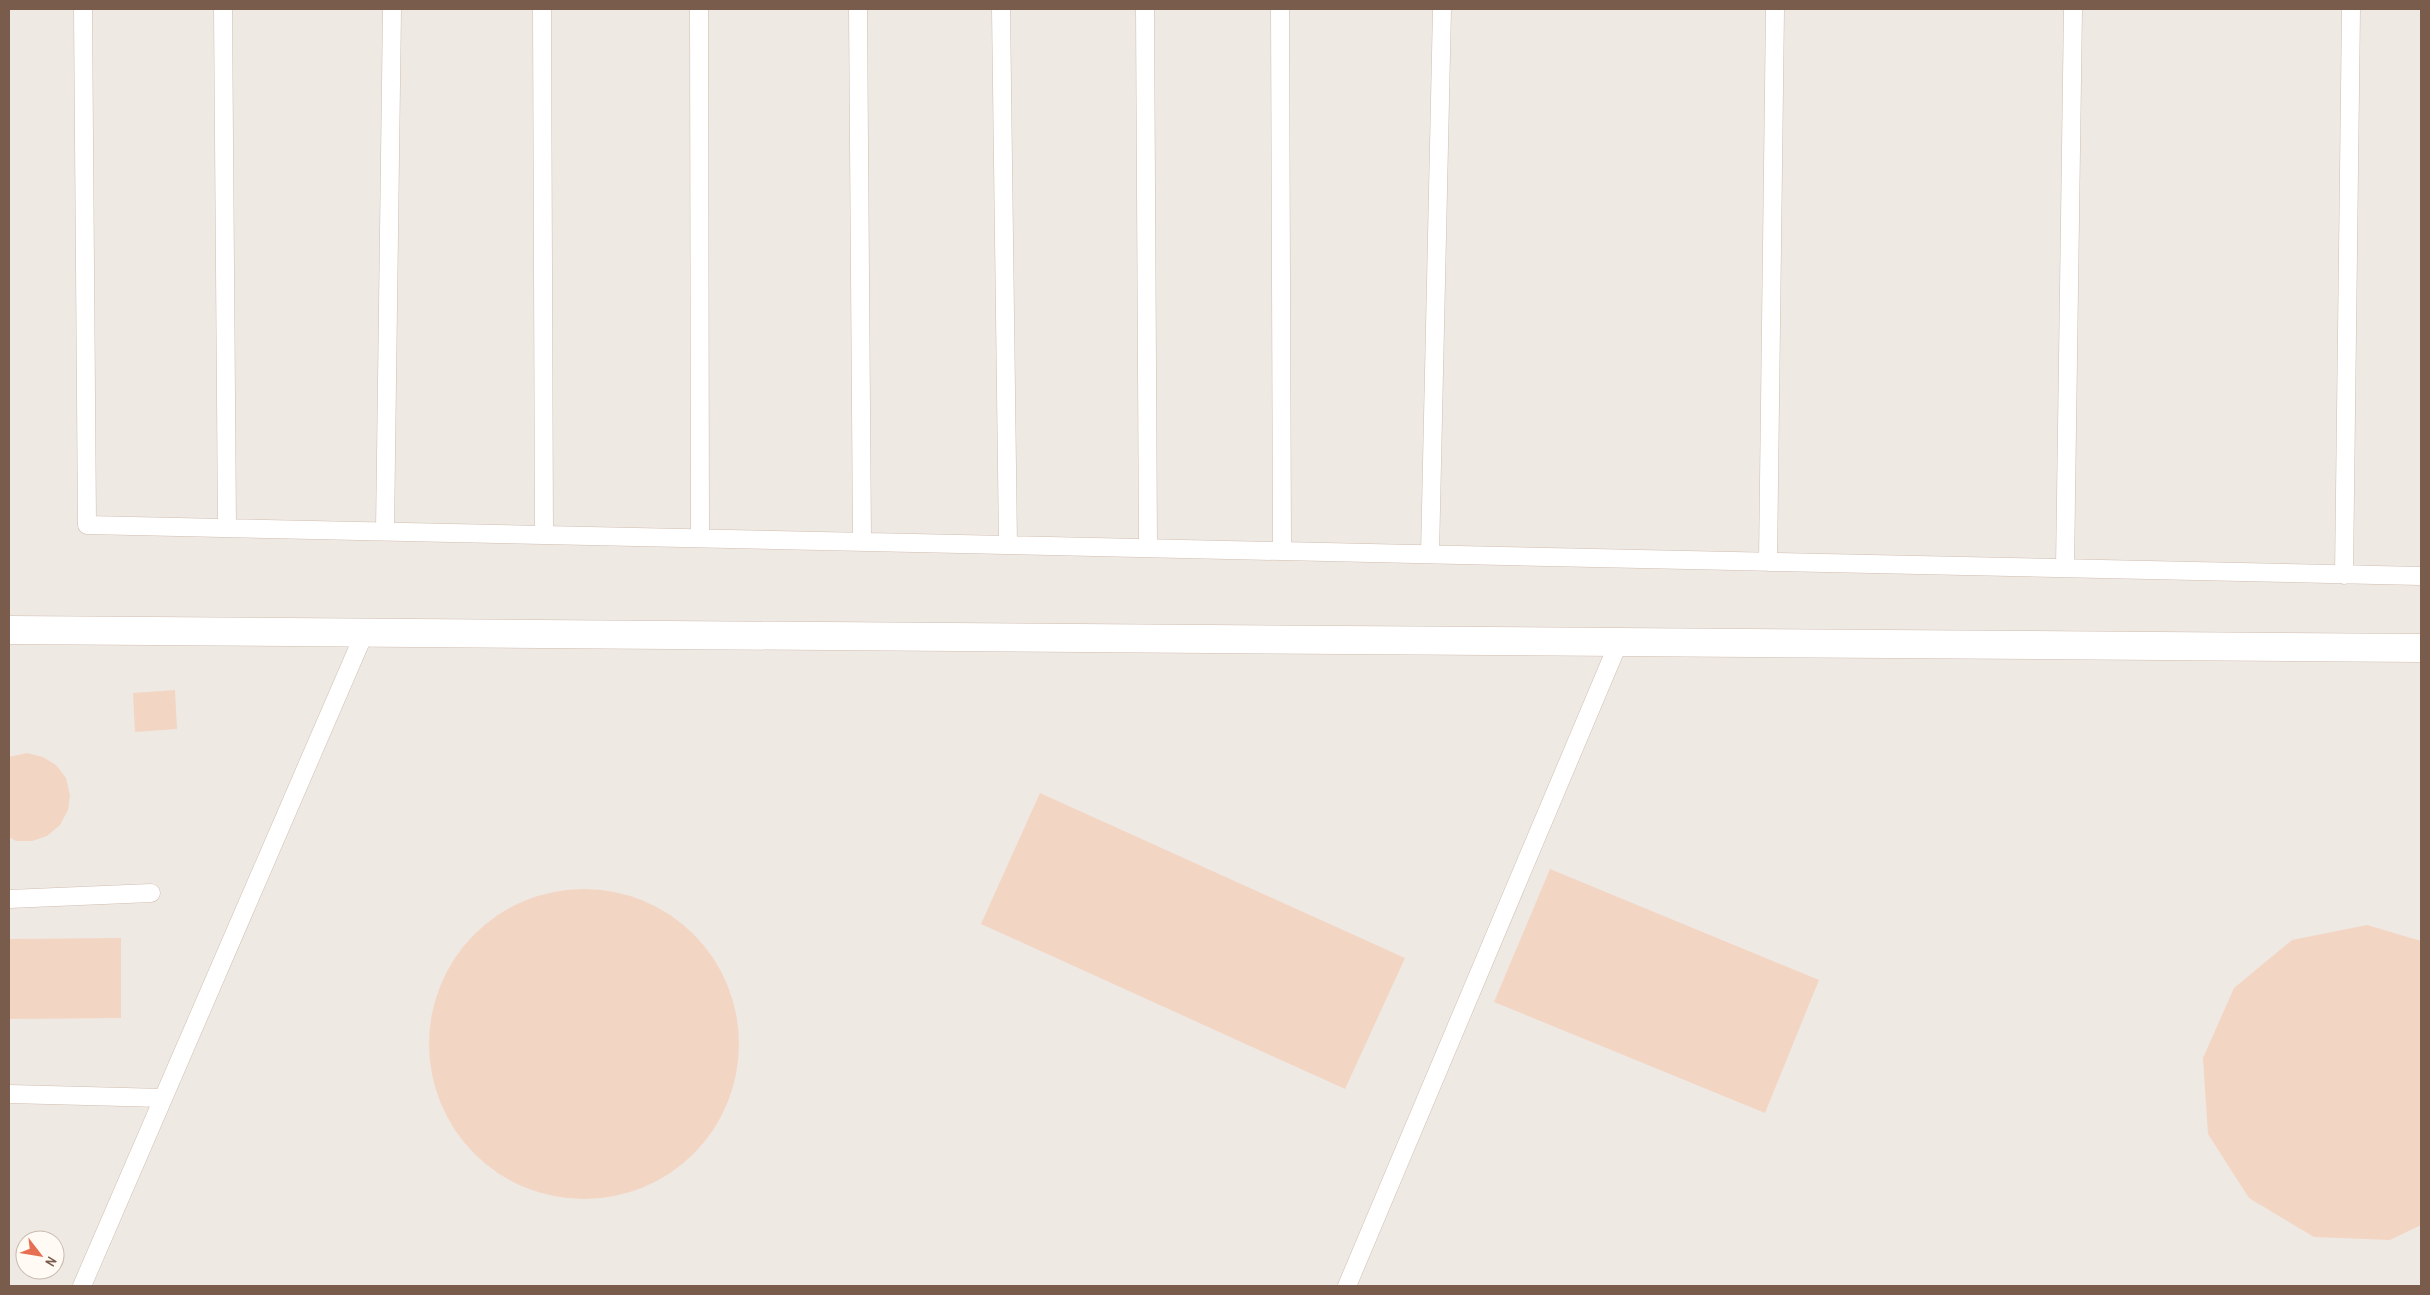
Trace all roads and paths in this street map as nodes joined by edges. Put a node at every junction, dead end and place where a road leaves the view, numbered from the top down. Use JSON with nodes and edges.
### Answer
{"nodes":[{"id":1,"x":83,"y":9,"type":"edge"},
{"id":2,"x":223,"y":9,"type":"edge"},
{"id":3,"x":392,"y":9,"type":"edge"},
{"id":4,"x":542,"y":9,"type":"edge"},
{"id":5,"x":700,"y":9,"type":"edge"},
{"id":6,"x":858,"y":9,"type":"edge"},
{"id":7,"x":1001,"y":9,"type":"edge"},
{"id":8,"x":1145,"y":9,"type":"edge"},
{"id":9,"x":1280,"y":9,"type":"edge"},
{"id":10,"x":1442,"y":9,"type":"edge"},
{"id":11,"x":1775,"y":9,"type":"edge"},
{"id":12,"x":2072,"y":9,"type":"edge"},
{"id":13,"x":2351,"y":9,"type":"edge"},
{"id":14,"x":227,"y":528,"type":"junction"},
{"id":15,"x":385,"y":531,"type":"junction"},
{"id":16,"x":544,"y":535,"type":"junction"},
{"id":17,"x":700,"y":538,"type":"junction"},
{"id":18,"x":862,"y":542,"type":"junction"},
{"id":19,"x":1008,"y":545,"type":"junction"},
{"id":20,"x":1148,"y":548,"type":"junction"},
{"id":21,"x":1282,"y":551,"type":"junction"},
{"id":22,"x":1430,"y":554,"type":"junction"},
{"id":23,"x":1768,"y":562,"type":"junction"},
{"id":24,"x":2064,"y":568,"type":"junction"},
{"id":25,"x":2344,"y":575,"type":"junction"},
{"id":26,"x":2421,"y":576,"type":"edge"},
{"id":27,"x":9,"y":630,"type":"edge"},
{"id":28,"x":364,"y":634,"type":"junction"},
{"id":29,"x":1618,"y":644,"type":"junction"},
{"id":30,"x":2421,"y":648,"type":"edge"},
{"id":31,"x":152,"y":893,"type":"dead end"},
{"id":32,"x":9,"y":899,"type":"edge"},
{"id":33,"x":9,"y":1094,"type":"edge"},
{"id":34,"x":163,"y":1098,"type":"junction"},
{"id":35,"x":82,"y":1286,"type":"edge"},
{"id":36,"x":1347,"y":1286,"type":"edge"}],
"edges":[{"from":1,"to":14,"type":"lane"},
{"from":2,"to":14,"type":"lane"},
{"from":3,"to":15,"type":"lane"},
{"from":4,"to":16,"type":"lane"},
{"from":5,"to":17,"type":"lane"},
{"from":6,"to":18,"type":"lane"},
{"from":7,"to":19,"type":"lane"},
{"from":8,"to":20,"type":"lane"},
{"from":9,"to":21,"type":"lane"},
{"from":10,"to":22,"type":"lane"},
{"from":11,"to":23,"type":"lane"},
{"from":12,"to":24,"type":"lane"},
{"from":13,"to":25,"type":"lane"},
{"from":14,"to":15,"type":"lane"},
{"from":15,"to":16,"type":"lane"},
{"from":16,"to":17,"type":"lane"},
{"from":17,"to":18,"type":"lane"},
{"from":18,"to":19,"type":"lane"},
{"from":19,"to":20,"type":"lane"},
{"from":20,"to":21,"type":"lane"},
{"from":21,"to":22,"type":"lane"},
{"from":22,"to":23,"type":"lane"},
{"from":23,"to":24,"type":"lane"},
{"from":24,"to":25,"type":"lane"},
{"from":25,"to":26,"type":"lane"},
{"from":27,"to":28,"type":"street"},
{"from":28,"to":29,"type":"street"},
{"from":28,"to":34,"type":"lane"},
{"from":29,"to":30,"type":"street"},
{"from":29,"to":36,"type":"lane"},
{"from":31,"to":32,"type":"lane"},
{"from":33,"to":34,"type":"lane"},
{"from":34,"to":35,"type":"lane"}]}
